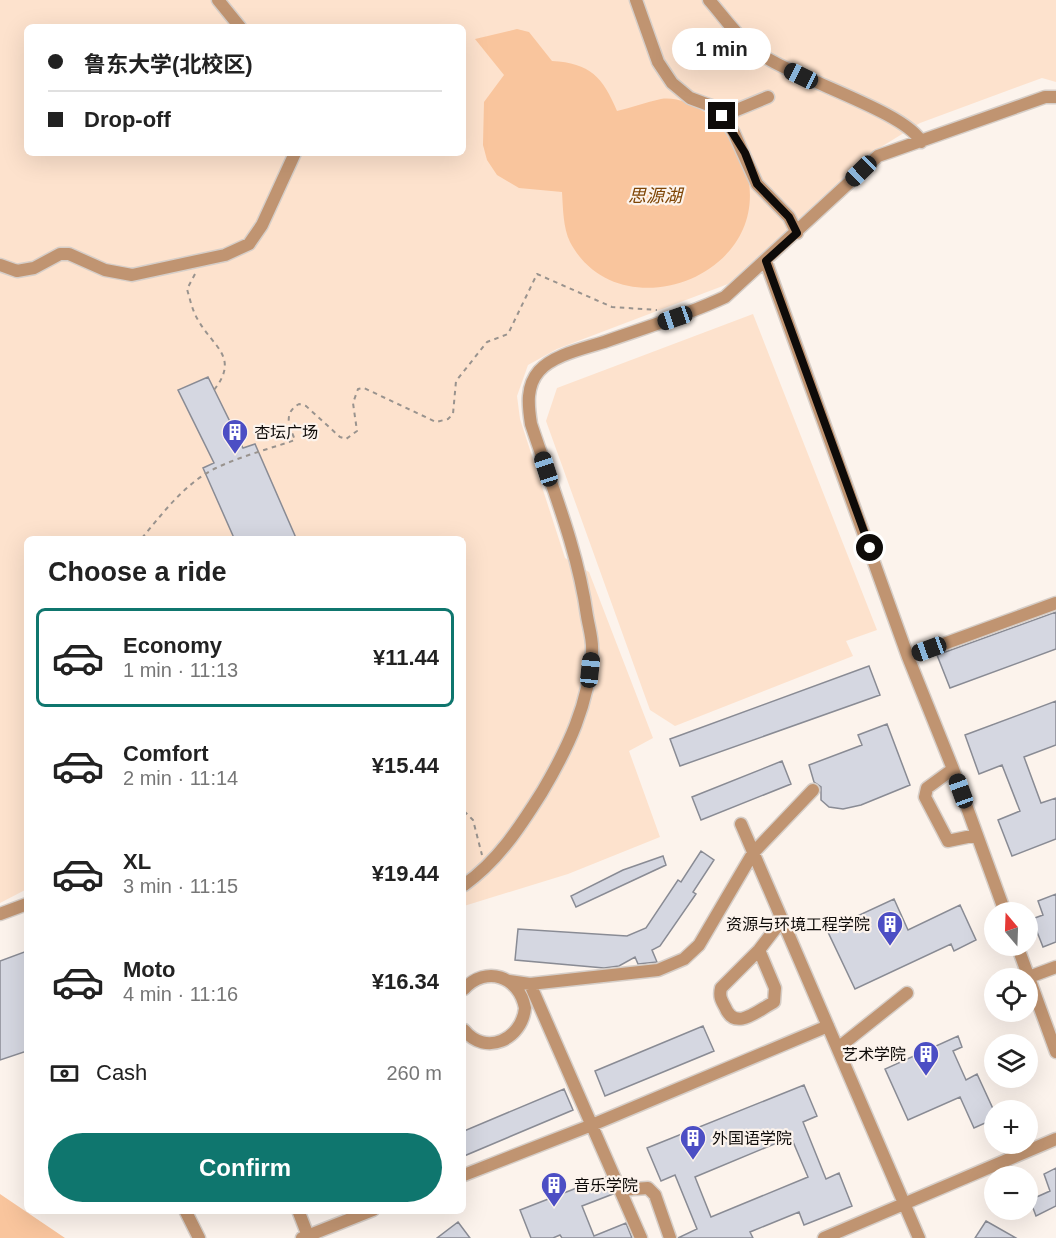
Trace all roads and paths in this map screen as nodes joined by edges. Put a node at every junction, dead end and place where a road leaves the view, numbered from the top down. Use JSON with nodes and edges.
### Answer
{"nodes":[{"id":1,"x":218,"y":0,"type":"edge"},
{"id":2,"x":636,"y":0,"type":"edge"},
{"id":3,"x":709,"y":0,"type":"edge"},
{"id":4,"x":238,"y":24,"type":"edge"},
{"id":5,"x":768,"y":97,"type":"dead end"},
{"id":6,"x":1056,"y":97,"type":"edge"},
{"id":7,"x":722,"y":116,"type":"junction"},
{"id":8,"x":921,"y":142,"type":"junction"},
{"id":9,"x":294,"y":156,"type":"edge"},
{"id":10,"x":797,"y":233,"type":"junction"},
{"id":11,"x":203,"y":260,"type":"junction"},
{"id":12,"x":766,"y":261,"type":"junction"},
{"id":13,"x":0,"y":265,"type":"edge"},
{"id":14,"x":668,"y":310,"type":"dead end"},
{"id":15,"x":214,"y":390,"type":"dead end"},
{"id":16,"x":144,"y":536,"type":"edge"},
{"id":17,"x":1056,"y":603,"type":"edge"},
{"id":18,"x":908,"y":657,"type":"junction"},
{"id":19,"x":953,"y":769,"type":"junction"},
{"id":20,"x":813,"y":790,"type":"dead end"},
{"id":21,"x":466,"y":813,"type":"edge"},
{"id":22,"x":741,"y":824,"type":"dead end"},
{"id":23,"x":977,"y":835,"type":"junction"},
{"id":24,"x":753,"y":853,"type":"junction"},
{"id":25,"x":486,"y":869,"type":"junction"},
{"id":26,"x":466,"y":884,"type":"edge"},
{"id":27,"x":1001,"y":902,"type":"edge"},
{"id":28,"x":24,"y":905,"type":"edge"},
{"id":29,"x":0,"y":914,"type":"edge"},
{"id":30,"x":782,"y":920,"type":"junction"},
{"id":31,"x":759,"y":950,"type":"junction"},
{"id":32,"x":1056,"y":967,"type":"edge"},
{"id":33,"x":1038,"y":974,"type":"edge"},
{"id":34,"x":509,"y":981,"type":"junction"},
{"id":35,"x":530,"y":984,"type":"junction"},
{"id":36,"x":466,"y":986,"type":"edge"},
{"id":37,"x":907,"y":993,"type":"dead end"},
{"id":38,"x":1038,"y":1003,"type":"edge"},
{"id":39,"x":828,"y":1026,"type":"junction"},
{"id":40,"x":466,"y":1032,"type":"edge"},
{"id":41,"x":838,"y":1048,"type":"junction"},
{"id":42,"x":1056,"y":1052,"type":"edge"},
{"id":43,"x":592,"y":1125,"type":"junction"},
{"id":44,"x":1056,"y":1139,"type":"edge"},
{"id":45,"x":466,"y":1174,"type":"edge"},
{"id":46,"x":620,"y":1190,"type":"junction"},
{"id":47,"x":904,"y":1205,"type":"junction"},
{"id":48,"x":187,"y":1214,"type":"edge"},
{"id":49,"x":299,"y":1214,"type":"edge"},
{"id":50,"x":363,"y":1214,"type":"edge"},
{"id":51,"x":305,"y":1237,"type":"edge"},
{"id":52,"x":199,"y":1238,"type":"edge"},
{"id":53,"x":641,"y":1238,"type":"edge"},
{"id":54,"x":670,"y":1238,"type":"edge"},
{"id":55,"x":824,"y":1238,"type":"edge"},
{"id":56,"x":919,"y":1238,"type":"edge"}],
"edges":[{"from":1,"to":4,"type":"street"},
{"from":2,"to":7,"type":"street"},
{"from":3,"to":8,"type":"street"},
{"from":5,"to":7,"type":"street"},
{"from":6,"to":8,"type":"street"},
{"from":7,"to":10,"type":"street"},
{"from":8,"to":10,"type":"street"},
{"from":9,"to":11,"type":"street"},
{"from":10,"to":12,"type":"street"},
{"from":11,"to":13,"type":"street"},
{"from":11,"to":15,"type":"path"},
{"from":12,"to":18,"type":"street"},
{"from":12,"to":25,"type":"street"},
{"from":14,"to":16,"type":"path"},
{"from":17,"to":18,"type":"street"},
{"from":18,"to":19,"type":"street"},
{"from":19,"to":23,"type":"street"},
{"from":19,"to":23,"type":"street"},
{"from":20,"to":24,"type":"street"},
{"from":21,"to":25,"type":"path"},
{"from":22,"to":24,"type":"street"},
{"from":23,"to":27,"type":"street"},
{"from":24,"to":30,"type":"street"},
{"from":24,"to":35,"type":"street"},
{"from":25,"to":26,"type":"street"},
{"from":28,"to":29,"type":"street"},
{"from":30,"to":31,"type":"street"},
{"from":30,"to":39,"type":"street"},
{"from":31,"to":31,"type":"street"},
{"from":32,"to":33,"type":"street"},
{"from":34,"to":35,"type":"street"},
{"from":34,"to":36,"type":"street"},
{"from":34,"to":40,"type":"street"},
{"from":35,"to":43,"type":"street"},
{"from":37,"to":41,"type":"street"},
{"from":38,"to":42,"type":"street"},
{"from":39,"to":41,"type":"street"},
{"from":39,"to":43,"type":"street"},
{"from":41,"to":47,"type":"street"},
{"from":43,"to":45,"type":"street"},
{"from":43,"to":46,"type":"street"},
{"from":44,"to":47,"type":"street"},
{"from":46,"to":53,"type":"street"},
{"from":46,"to":54,"type":"street"},
{"from":47,"to":55,"type":"street"},
{"from":47,"to":56,"type":"street"},
{"from":48,"to":52,"type":"street"},
{"from":49,"to":51,"type":"street"},
{"from":50,"to":51,"type":"street"}]}
